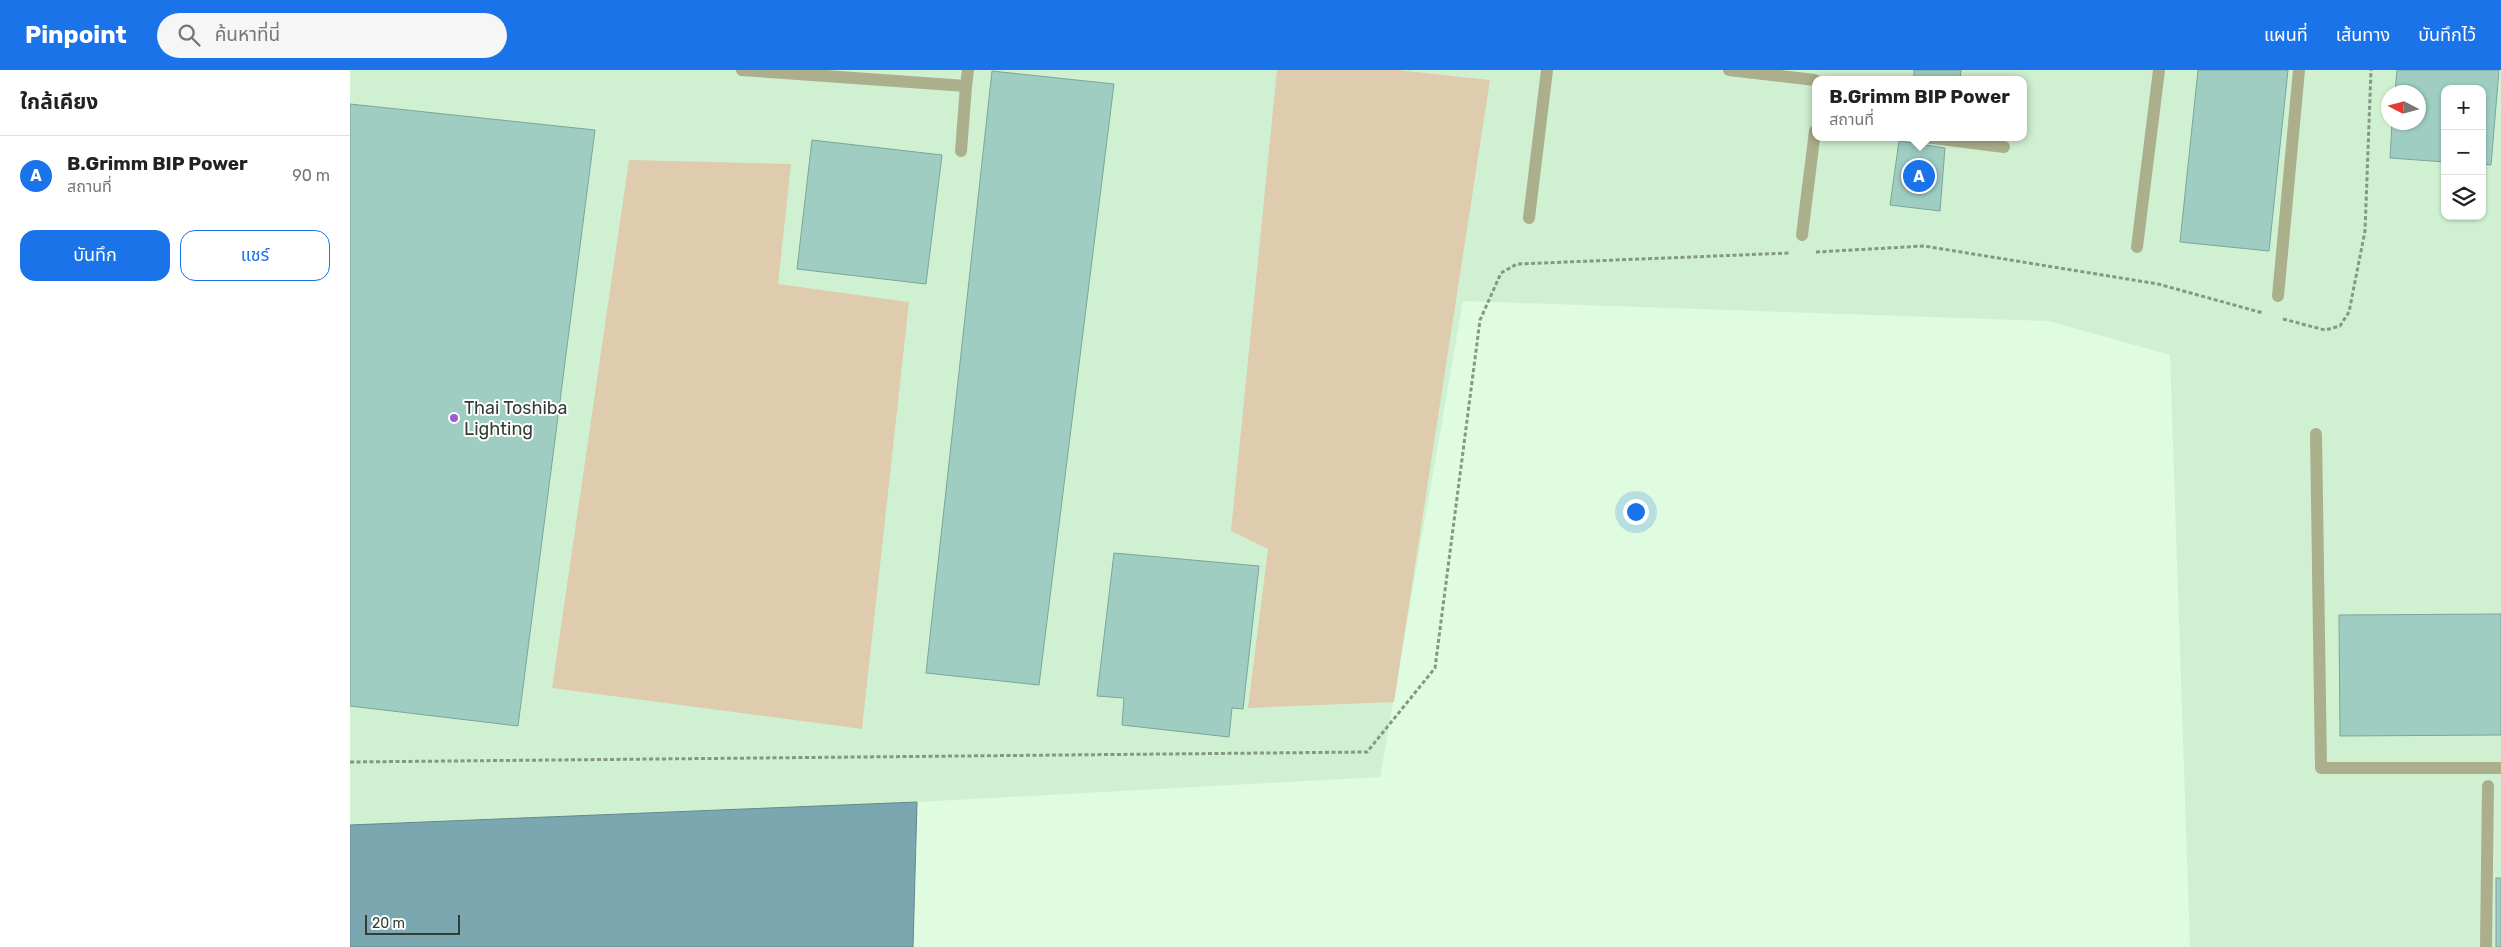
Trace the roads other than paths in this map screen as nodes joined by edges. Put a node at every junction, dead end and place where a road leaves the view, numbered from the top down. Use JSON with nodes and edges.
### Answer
{"nodes":[{"id":1,"x":742,"y":70,"type":"edge"},
{"id":2,"x":968,"y":70,"type":"edge"},
{"id":3,"x":1547,"y":70,"type":"edge"},
{"id":4,"x":1729,"y":70,"type":"edge"},
{"id":5,"x":2159,"y":70,"type":"edge"},
{"id":6,"x":2299,"y":70,"type":"edge"},
{"id":7,"x":1812,"y":80,"type":"edge"},
{"id":8,"x":966,"y":86,"type":"junction"},
{"id":9,"x":1814,"y":141,"type":"edge"},
{"id":10,"x":1957,"y":141,"type":"edge"},
{"id":11,"x":2004,"y":147,"type":"dead end"},
{"id":12,"x":960,"y":151,"type":"dead end"},
{"id":13,"x":1529,"y":218,"type":"dead end"},
{"id":14,"x":1802,"y":235,"type":"dead end"},
{"id":15,"x":2137,"y":247,"type":"dead end"},
{"id":16,"x":2278,"y":296,"type":"dead end"},
{"id":17,"x":2316,"y":434,"type":"dead end"},
{"id":18,"x":2501,"y":768,"type":"edge"},
{"id":19,"x":2488,"y":786,"type":"dead end"},
{"id":20,"x":2486,"y":947,"type":"edge"}],
"edges":[{"from":1,"to":8,"type":"street"},
{"from":2,"to":8,"type":"street"},
{"from":3,"to":13,"type":"street"},
{"from":4,"to":7,"type":"street"},
{"from":5,"to":15,"type":"street"},
{"from":6,"to":16,"type":"street"},
{"from":8,"to":12,"type":"street"},
{"from":9,"to":14,"type":"street"},
{"from":10,"to":11,"type":"street"},
{"from":17,"to":18,"type":"street"},
{"from":19,"to":20,"type":"street"}]}
